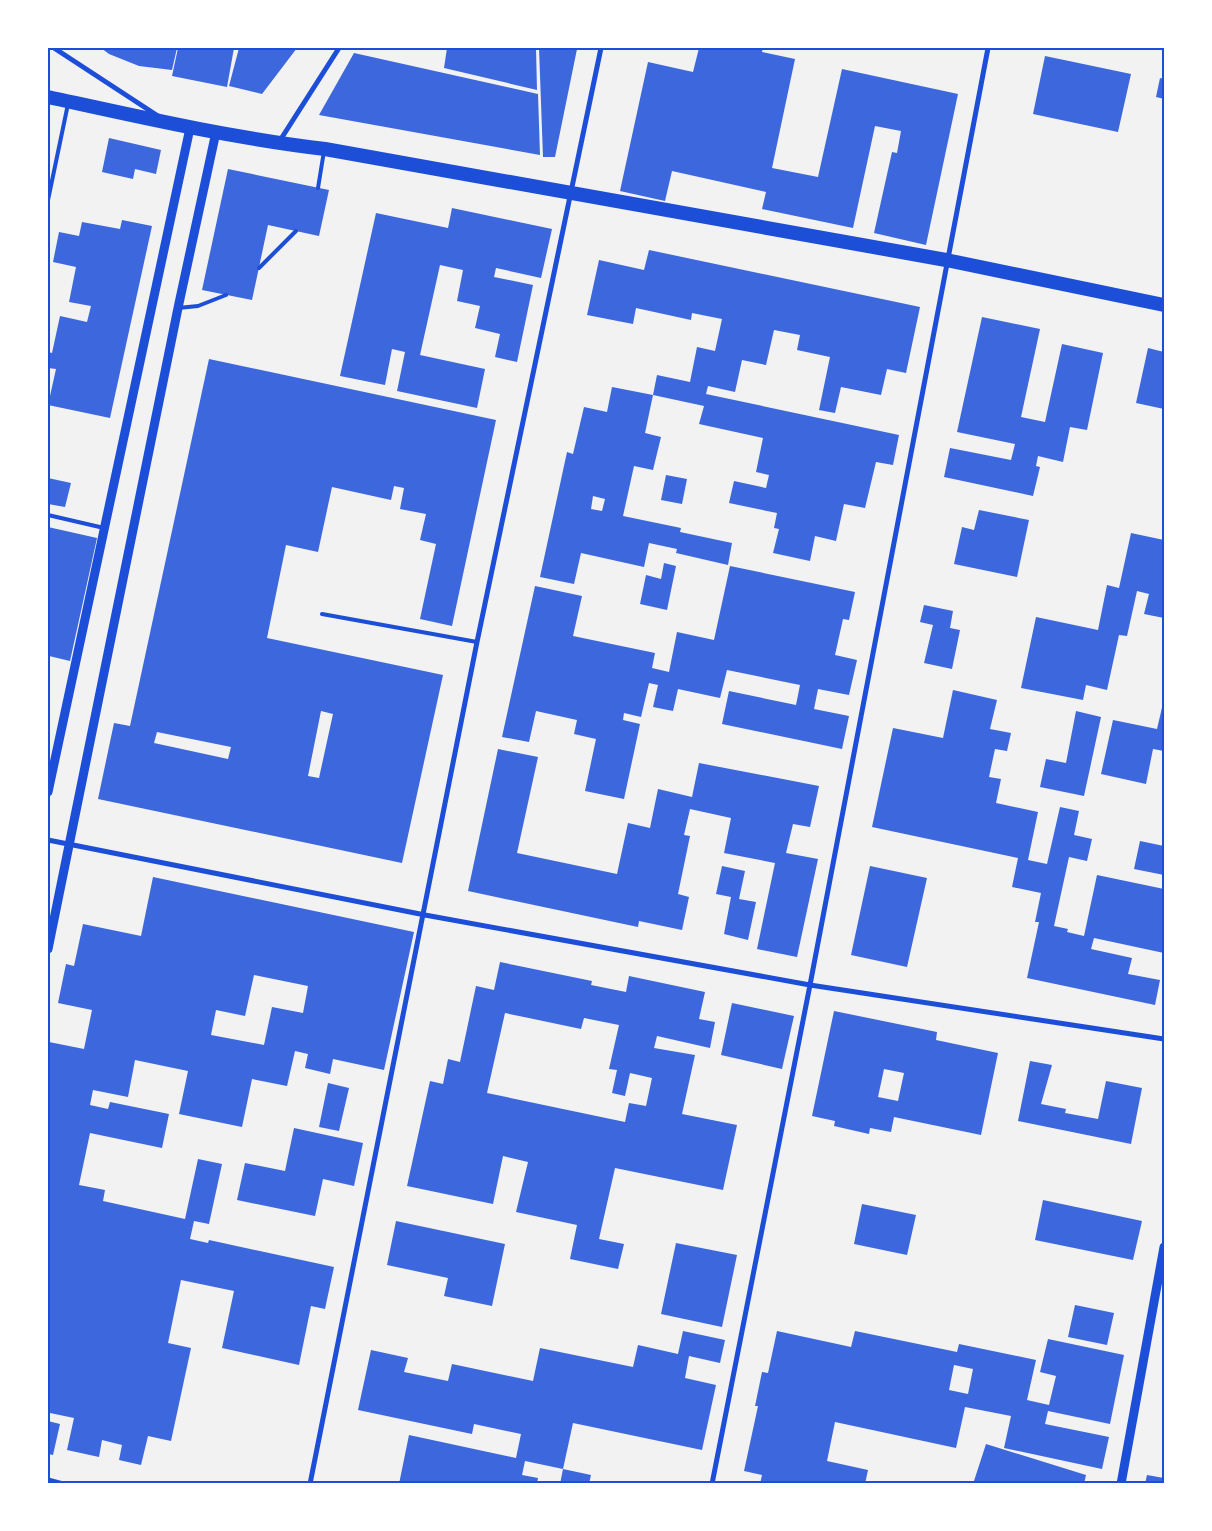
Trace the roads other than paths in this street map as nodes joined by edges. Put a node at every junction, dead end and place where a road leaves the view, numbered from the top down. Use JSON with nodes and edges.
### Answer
{"nodes":[{"id":1,"x":54,"y":48,"type":"edge"},
{"id":2,"x":339,"y":48,"type":"edge"},
{"id":3,"x":601,"y":48,"type":"edge"},
{"id":4,"x":988,"y":48,"type":"edge"},
{"id":5,"x":48,"y":97,"type":"edge"},
{"id":6,"x":68,"y":102,"type":"junction"},
{"id":7,"x":170,"y":123,"type":"junction"},
{"id":8,"x":190,"y":128,"type":"junction"},
{"id":9,"x":216,"y":132,"type":"junction"},
{"id":10,"x":278,"y":144,"type":"junction"},
{"id":11,"x":325,"y":149,"type":"junction"},
{"id":12,"x":318,"y":188,"type":"dead end"},
{"id":13,"x":571,"y":193,"type":"junction"},
{"id":14,"x":48,"y":200,"type":"edge"},
{"id":15,"x":296,"y":231,"type":"dead end"},
{"id":16,"x":946,"y":260,"type":"junction"},
{"id":17,"x":259,"y":268,"type":"dead end"},
{"id":18,"x":226,"y":294,"type":"dead end"},
{"id":19,"x":1164,"y":305,"type":"edge"},
{"id":20,"x":178,"y":308,"type":"junction"},
{"id":21,"x":48,"y":515,"type":"edge"},
{"id":22,"x":104,"y":528,"type":"junction"},
{"id":23,"x":322,"y":614,"type":"dead end"},
{"id":24,"x":477,"y":642,"type":"junction"},
{"id":25,"x":48,"y":792,"type":"edge"},
{"id":26,"x":48,"y":840,"type":"edge"},
{"id":27,"x":68,"y":845,"type":"junction"},
{"id":28,"x":425,"y":915,"type":"junction"},
{"id":29,"x":48,"y":949,"type":"edge"},
{"id":30,"x":810,"y":985,"type":"junction"},
{"id":31,"x":1164,"y":1039,"type":"edge"},
{"id":32,"x":1164,"y":1247,"type":"edge"},
{"id":33,"x":48,"y":1480,"type":"edge"},
{"id":34,"x":63,"y":1484,"type":"edge"},
{"id":35,"x":310,"y":1484,"type":"edge"},
{"id":36,"x":712,"y":1484,"type":"edge"},
{"id":37,"x":1121,"y":1484,"type":"edge"}],
"edges":[{"from":1,"to":7,"type":"street"},
{"from":2,"to":10,"type":"street"},
{"from":3,"to":13,"type":"street"},
{"from":4,"to":16,"type":"street"},
{"from":5,"to":6,"type":"highway"},
{"from":6,"to":7,"type":"highway"},
{"from":6,"to":14,"type":"lane"},
{"from":7,"to":8,"type":"highway"},
{"from":8,"to":9,"type":"highway"},
{"from":8,"to":22,"type":"street"},
{"from":9,"to":10,"type":"highway"},
{"from":9,"to":20,"type":"street"},
{"from":10,"to":11,"type":"highway"},
{"from":11,"to":12,"type":"lane"},
{"from":11,"to":13,"type":"highway"},
{"from":13,"to":16,"type":"highway"},
{"from":13,"to":24,"type":"street"},
{"from":15,"to":17,"type":"lane"},
{"from":16,"to":19,"type":"highway"},
{"from":16,"to":30,"type":"street"},
{"from":18,"to":20,"type":"lane"},
{"from":20,"to":27,"type":"street"},
{"from":21,"to":22,"type":"lane"},
{"from":22,"to":25,"type":"street"},
{"from":23,"to":24,"type":"lane"},
{"from":24,"to":28,"type":"street"},
{"from":26,"to":27,"type":"street"},
{"from":27,"to":28,"type":"street"},
{"from":27,"to":29,"type":"street"},
{"from":28,"to":30,"type":"street"},
{"from":28,"to":35,"type":"street"},
{"from":30,"to":31,"type":"street"},
{"from":30,"to":36,"type":"street"},
{"from":32,"to":37,"type":"street"},
{"from":33,"to":34,"type":"street"}]}
